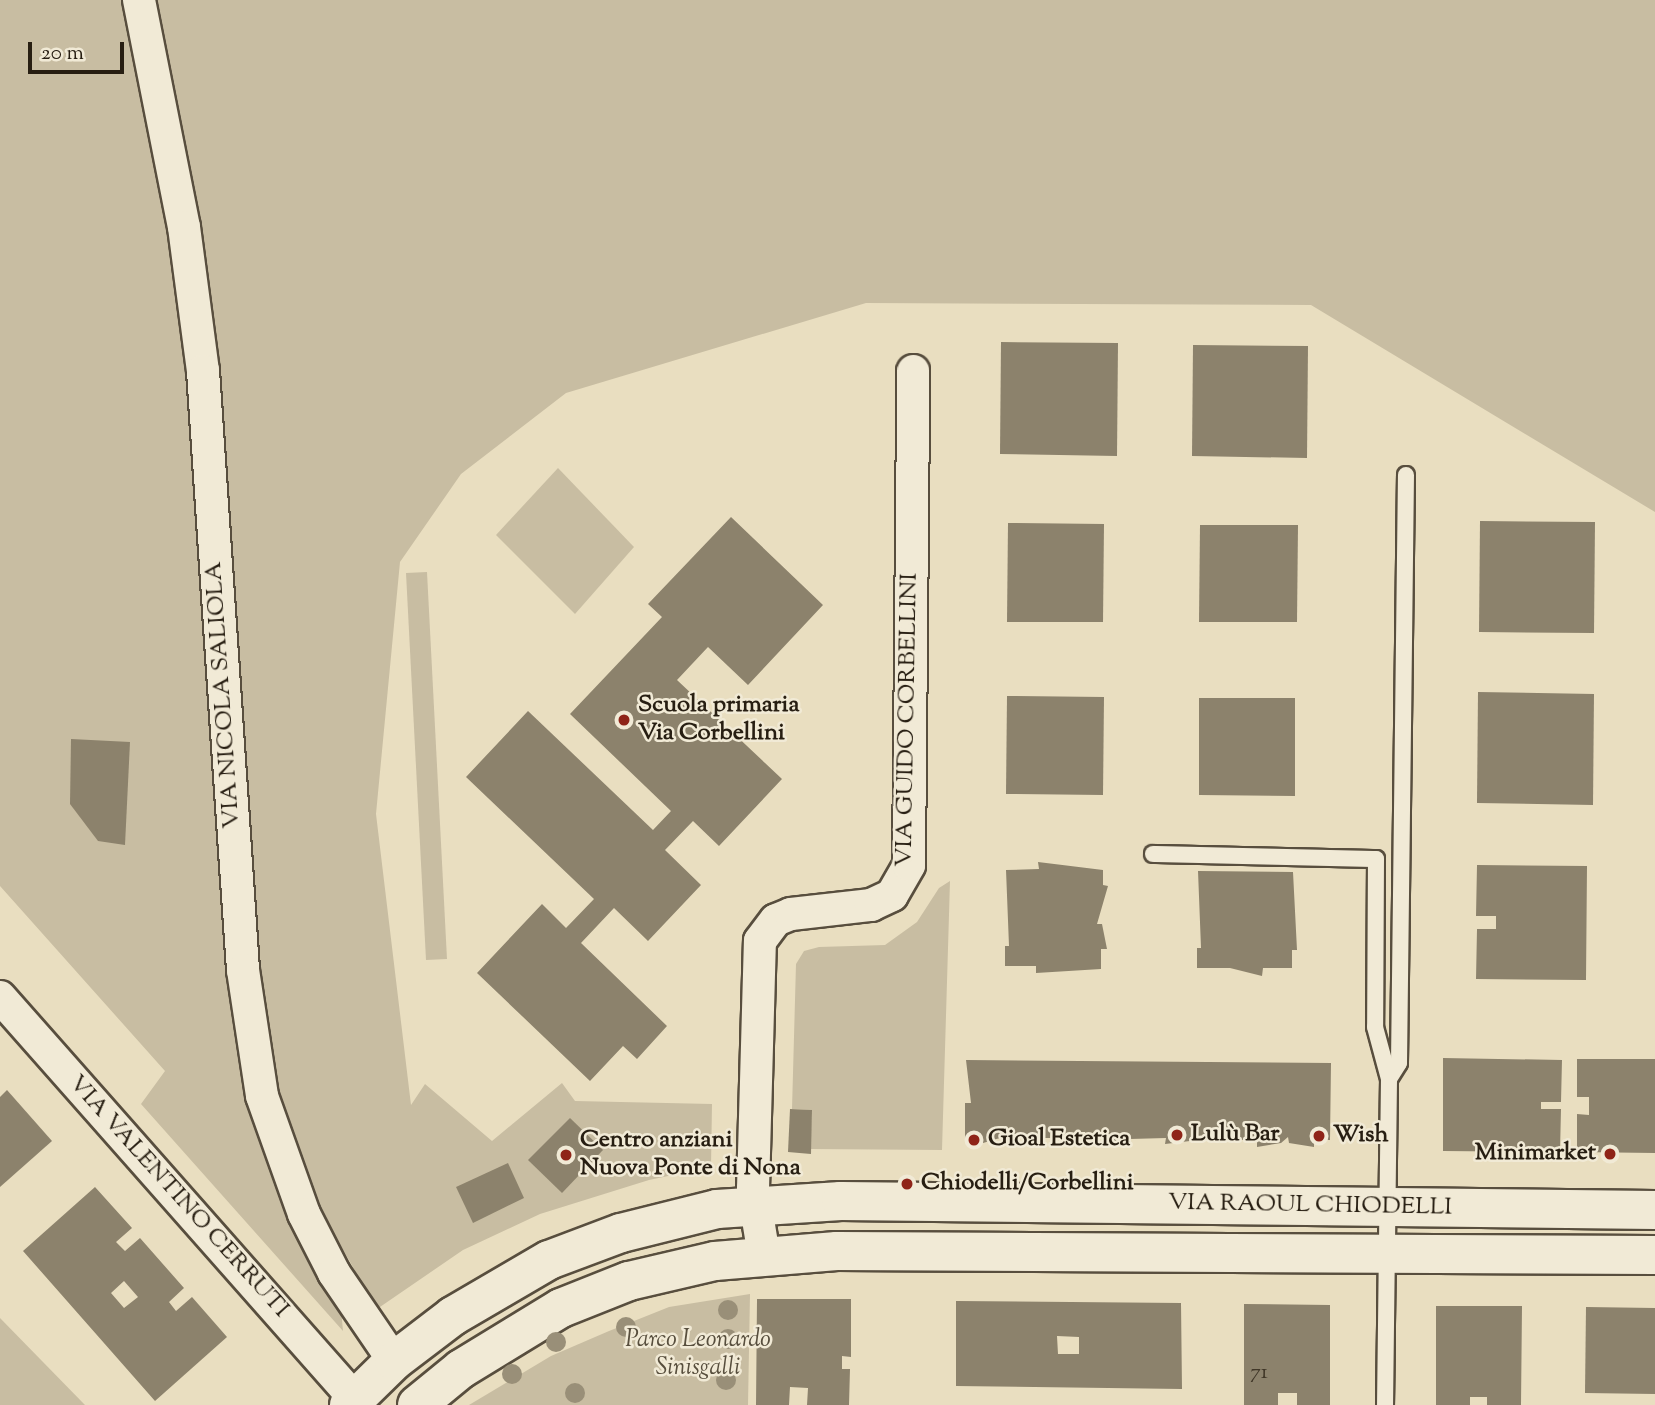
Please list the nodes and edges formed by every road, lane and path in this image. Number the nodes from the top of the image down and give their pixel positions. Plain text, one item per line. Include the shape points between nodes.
1 (139, 0) edge
2 (914, 371) dead end
3 (1406, 475) dead end
4 (1153, 854) dead end
5 (0, 998) edge
6 (1390, 1079) junction
7 (756, 1207) junction
8 (1388, 1207) junction
9 (1655, 1210) edge
10 (1387, 1255) junction
11 (1655, 1255) edge
12 (764, 1256) junction
13 (394, 1361) junction
14 (352, 1402) edge
15 (418, 1405) edge
16 (1385, 1405) edge

1 - 13 street, VIA NICOLA SALIOLA via 184,227 203,371 243,970 262,1096 304,1214 334,1273
2 - 7 street, VIA GUIDO CORBELLINI via 909,865 892,895 871,905 791,914 776,920 760,941 754,1066
3 - 6 lane via 1399,1063
4 - 6 lane via 1376,859 1375,1027
5 - 14 street, VIA VALENTINO CERRUTI
6 - 8 lane
7 - 8 main road, VIA RAOUL CHIODELLI via 841,1201
7 - 12 street, VIA GUIDO CORBELLINI
7 - 13 main road, VIA RAOUL CHIODELLI via 717,1209 621,1233 549,1260 453,1316
8 - 9 main road, VIA RAOUL CHIODELLI
8 - 10 lane
10 - 11 main road, VIA RAOUL CHIODELLI
10 - 12 main road, VIA RAOUL CHIODELLI via 837,1251
10 - 16 lane
12 - 15 main road, VIA RAOUL CHIODELLI via 715,1261 629,1281 561,1308 461,1369
13 - 14 main road, VIA RAOUL CHIODELLI

